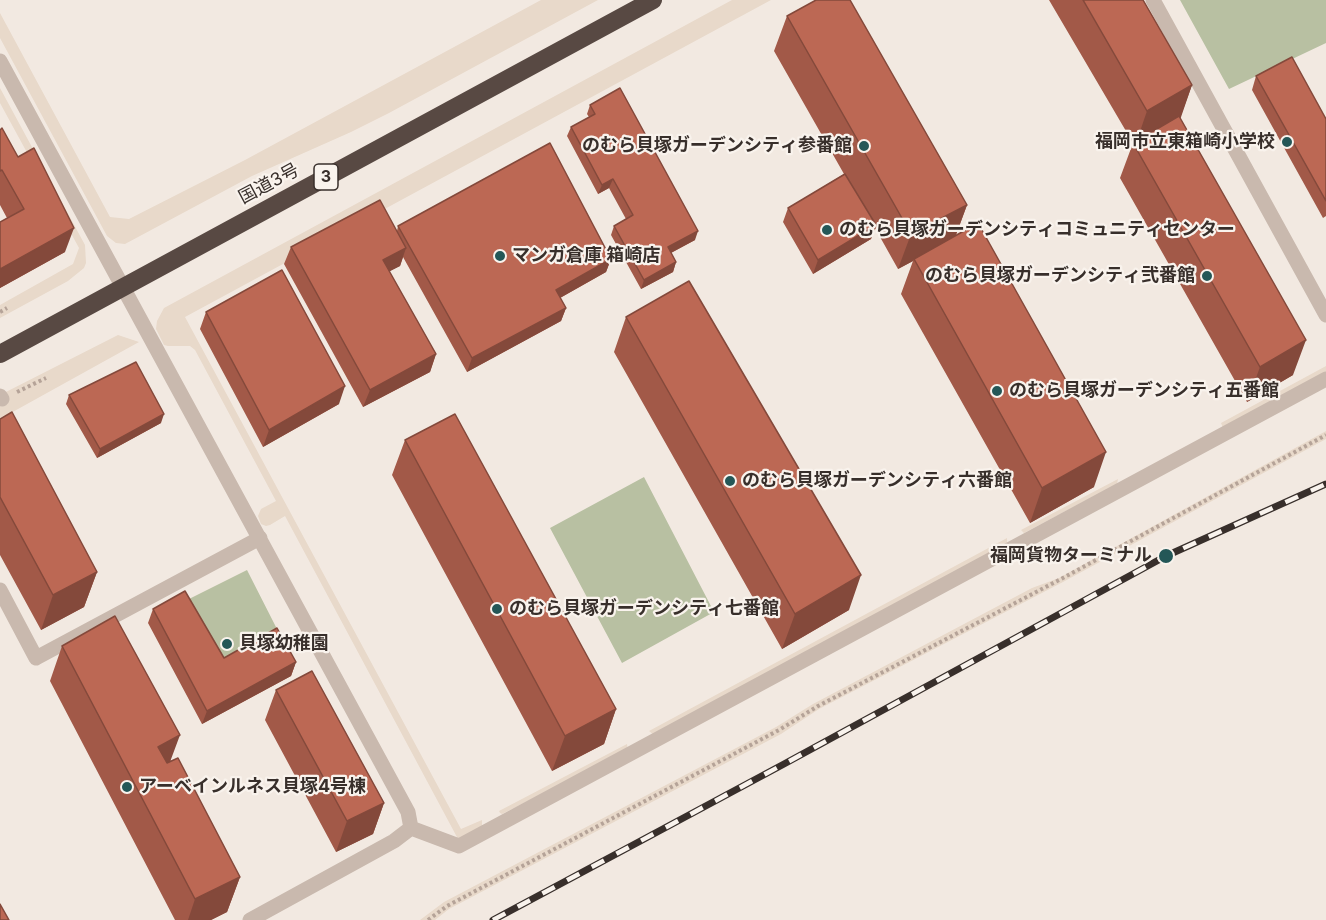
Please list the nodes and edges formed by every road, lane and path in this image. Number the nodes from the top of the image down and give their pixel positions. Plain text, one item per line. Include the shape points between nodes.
1 (653, 0) edge
2 (1153, 0) edge
3 (0, 61) edge
4 (124, 287) junction
5 (7, 308) dead end
6 (0, 312) edge
7 (1326, 315) edge
8 (0, 354) edge
9 (46, 378) dead end
10 (1326, 379) edge
11 (1, 398) edge
12 (1326, 435) edge
13 (260, 538) junction
14 (0, 590) edge
15 (411, 828) junction
16 (250, 920) edge
17 (428, 920) edge

1 - 4 highway, 国道3号 / 3
2 - 7 street
3 - 4 street
4 - 8 highway, 国道3号 / 3
4 - 13 street
5 - 6 path
9 - 11 path
10 - 15 street via 459,846
12 - 17 path via 447,906
13 - 14 street via 36,657
13 - 15 street via 408,812
15 - 16 street

